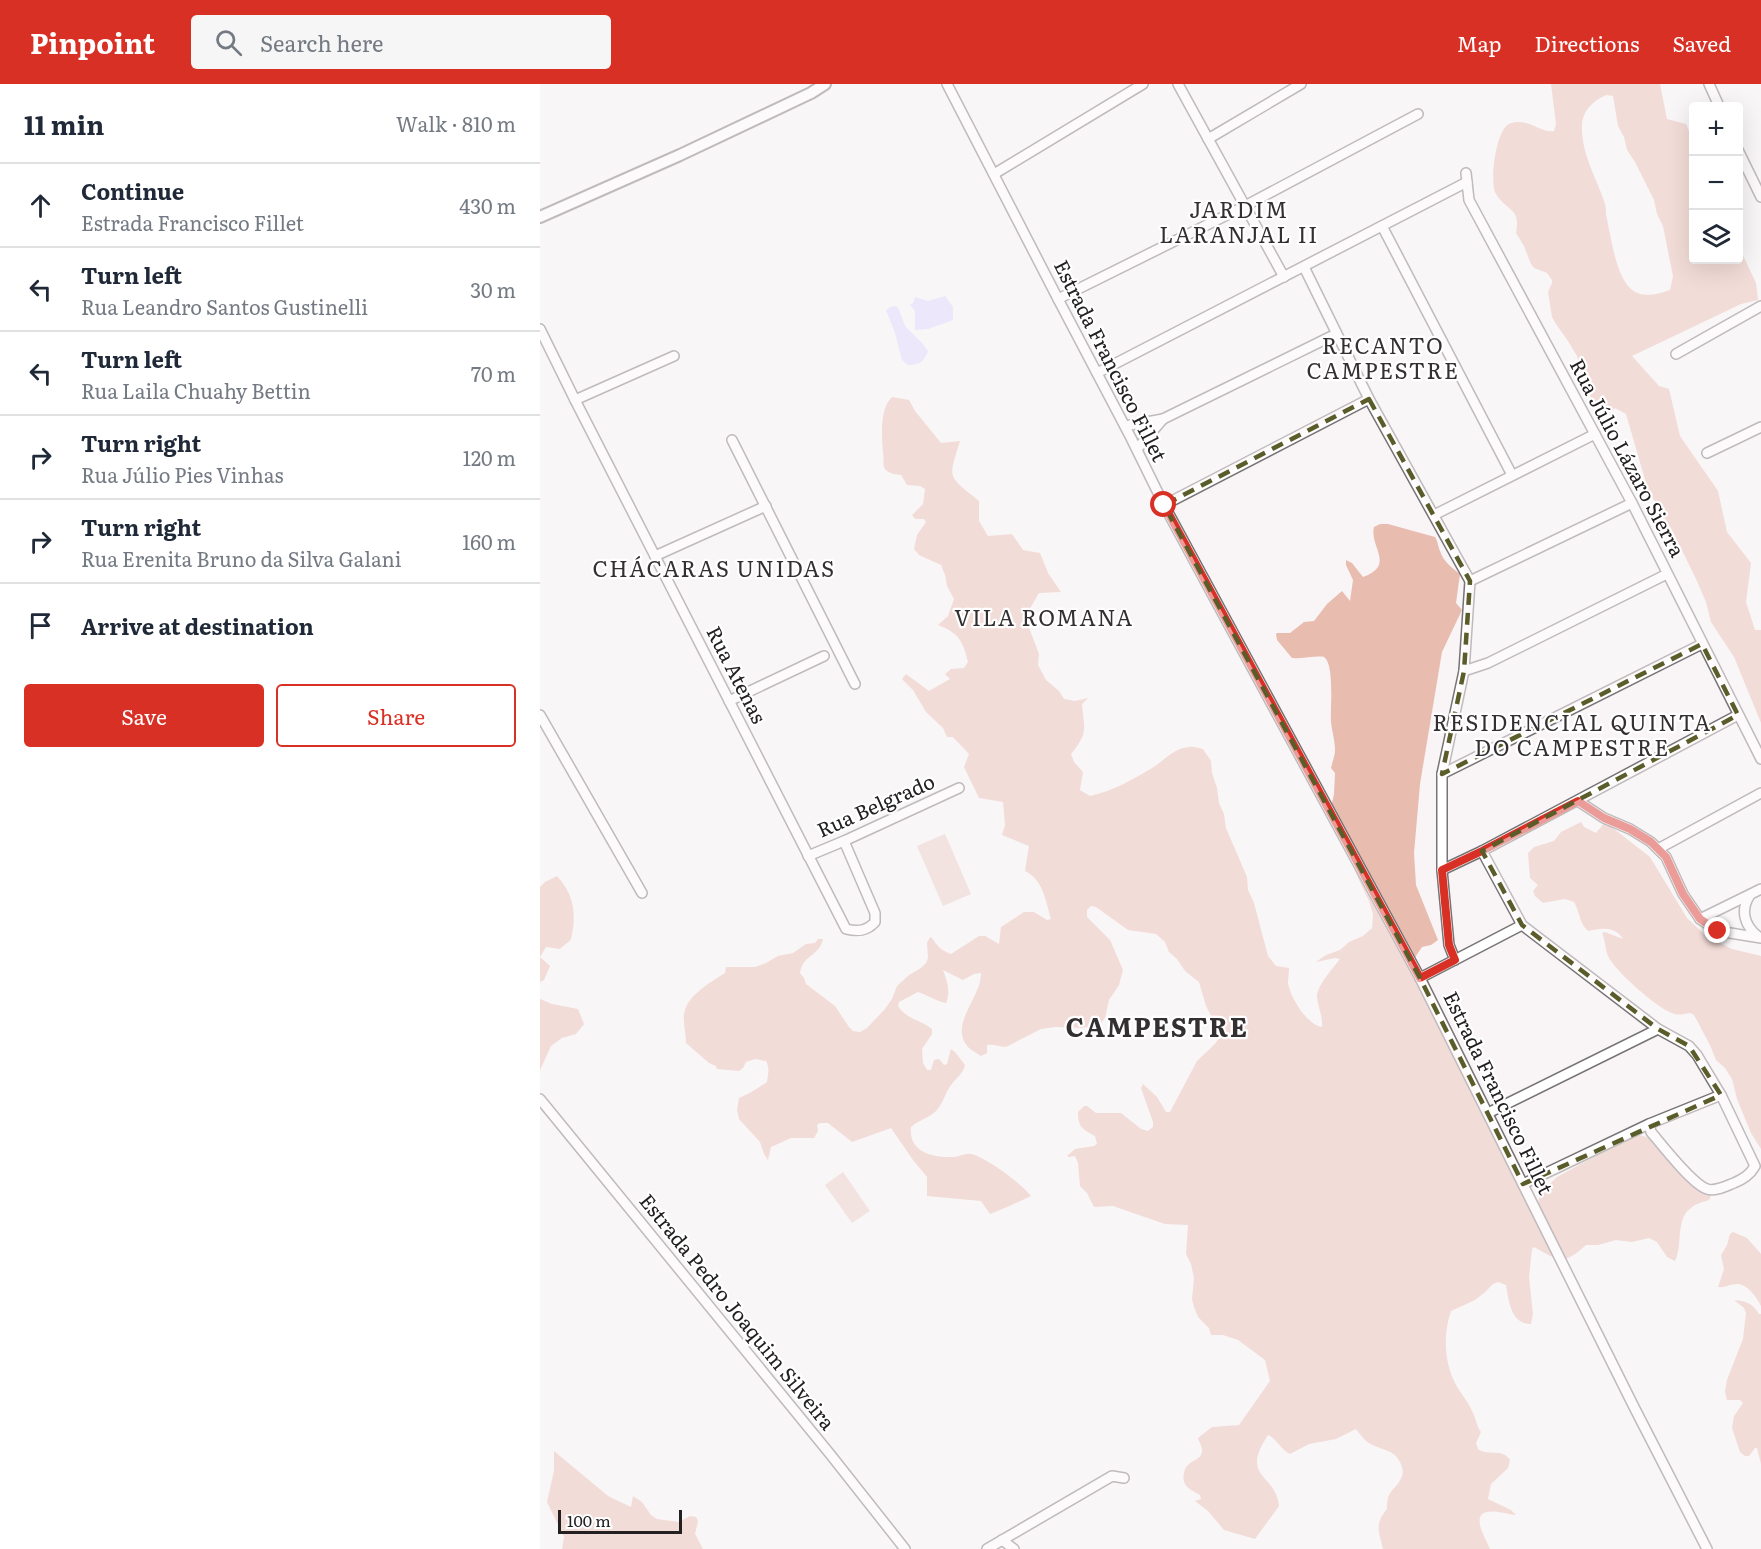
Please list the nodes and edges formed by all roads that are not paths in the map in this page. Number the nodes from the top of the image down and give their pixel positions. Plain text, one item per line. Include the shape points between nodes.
1 (825, 84) edge
2 (947, 84) edge
3 (1143, 84) edge
4 (1179, 84) edge
5 (1302, 84) edge
6 (1709, 84) edge
7 (1717, 102) edge
8 (1418, 114) dead end
9 (1208, 139) junction
10 (1741, 156) edge
11 (994, 174) junction
12 (1761, 174) edge
13 (1751, 178) junction
14 (1761, 197) edge
15 (1245, 206) junction
16 (540, 217) edge
17 (1382, 226) junction
18 (1304, 267) junction
19 (1284, 277) junction
20 (1058, 299) junction
21 (1761, 306) edge
22 (540, 329) edge
23 (1336, 334) junction
24 (1676, 354) dead end
25 (674, 356) dead end
26 (1097, 373) junction
27 (1369, 399) junction
28 (574, 400) junction
29 (1163, 419) junction
30 (1125, 426) junction
31 (1761, 427) edge
32 (1595, 434) junction
33 (732, 440) dead end
34 (1137, 449) junction
35 (1707, 453) dead end
36 (1512, 475) junction
37 (1632, 503) junction
38 (1164, 505) junction
39 (765, 506) junction
40 (1434, 515) junction
41 (655, 556) junction
42 (1667, 574) junction
43 (1470, 581) junction
44 (1702, 644) junction
45 (824, 656) dead end
46 (1464, 670) junction
47 (855, 684) dead end
48 (729, 701) junction
49 (540, 715) edge
50 (1738, 715) junction
51 (1761, 759) edge
52 (1442, 774) junction
53 (959, 788) dead end
54 (1761, 793) edge
55 (1578, 801) junction
56 (844, 841) junction
57 (1658, 849) junction
58 (1482, 851) junction
59 (808, 856) junction
60 (1442, 870) junction
61 (1761, 889) edge
62 (642, 893) dead end
63 (1750, 895) junction
64 (1700, 919) junction
65 (1522, 925) junction
66 (1761, 938) edge
67 (1455, 960) junction
68 (1420, 978) junction
69 (1658, 1029) junction
70 (1721, 1095) junction
71 (540, 1099) edge
72 (1488, 1113) junction
73 (1649, 1124) junction
74 (1523, 1184) junction
75 (1124, 1479) dead end
76 (1002, 1540) junction
77 (905, 1549) edge
78 (987, 1549) edge
79 (1014, 1549) edge
80 (1707, 1549) edge

1 - 16 street via 680,155
2 - 11 street, Estrada Francisco Fillet
3 - 11 street
4 - 9 street
5 - 9 street
6 - 7 street
8 - 15 street
9 - 15 street
10 - 13 street
11 - 20 street, Estrada Francisco Fillet
12 - 13 street
13 - 14 street
15 - 19 street
15 - 20 street
17 - 18 street
17 - 32 street, Rua Júlio Lázaro Sierra via 1466,178 1469,200
17 - 36 street
18 - 19 street
18 - 23 street
19 - 26 street
20 - 26 street, Estrada Francisco Fillet
21 - 24 street
22 - 28 street, Rua Atenas
23 - 27 street
23 - 29 street
25 - 28 street
26 - 30 street, Estrada Francisco Fillet
27 - 38 street
27 - 40 street
28 - 41 street, Rua Atenas
29 - 30 street
29 - 34 street
30 - 34 street, Estrada Francisco Fillet
31 - 35 street
32 - 36 street
32 - 37 street, Rua Júlio Lázaro Sierra
33 - 39 street
34 - 38 street, Estrada Francisco Fillet
36 - 40 street
37 - 42 street, Rua Júlio Lázaro Sierra
37 - 43 street
38 - 68 street, Estrada Francisco Fillet
39 - 41 street
39 - 47 street
40 - 43 street
41 - 48 street, Rua Atenas
42 - 44 street, Rua Júlio Lázaro Sierra
42 - 46 street via 1488,663
43 - 46 street
44 - 50 street, Rua Júlio Lázaro Sierra
44 - 52 street
45 - 48 street
46 - 52 street
48 - 59 street, Rua Atenas
49 - 62 street
50 - 51 street, Rua Júlio Lázaro Sierra
50 - 55 street
52 - 60 street
53 - 56 street, Rua Belgrado
54 - 57 street
55 - 57 street
55 - 58 street
56 - 59 street, Rua Belgrado
56 - 59 street, Rua Atenas via 875,913 875,922 870,927 857,932 846,929
57 - 64 street
58 - 60 street
58 - 65 street
60 - 67 street via 1449,945
61 - 63 street
63 - 64 street
63 - 66 street via 1744,910 1746,921
64 - 66 street via 1718,931
65 - 67 street
65 - 69 street
67 - 68 street
68 - 72 street, Estrada Francisco Fillet
69 - 70 street via 1689,1046
69 - 72 street
70 - 73 street
70 - 73 street via 1755,1166 1751,1174 1735,1183 1708,1190 1697,1183 1651,1132
71 - 77 street, Estrada Pedro Joaquim Silveira
72 - 74 street, Estrada Francisco Fillet
73 - 74 street
74 - 80 street, Estrada Francisco Fillet
75 - 76 street via 1112,1476
76 - 78 street
76 - 79 street

